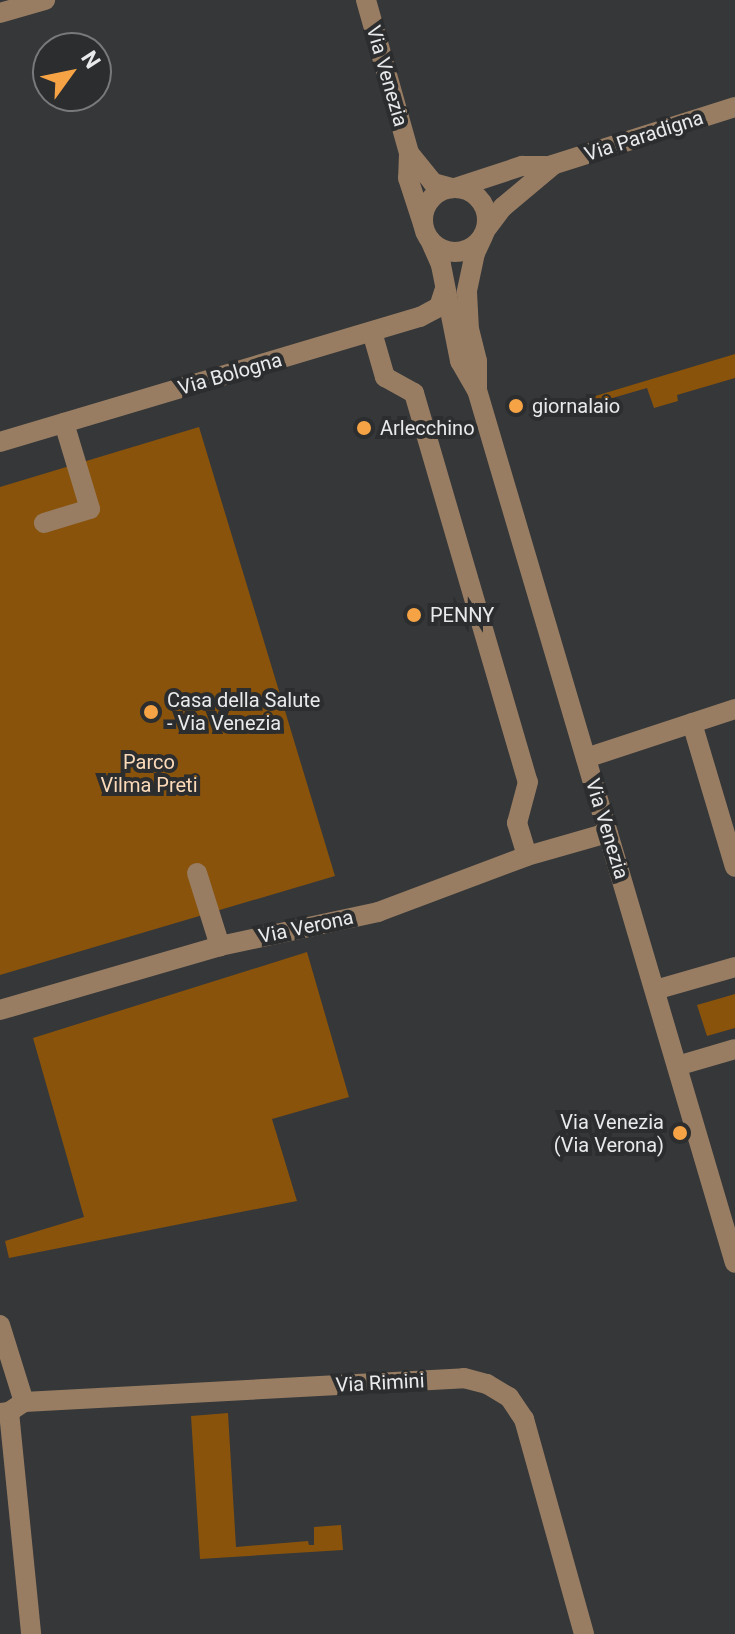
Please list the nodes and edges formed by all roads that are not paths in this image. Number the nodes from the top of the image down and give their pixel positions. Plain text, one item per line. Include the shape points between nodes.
1 (45, 0) edge
2 (366, 0) edge
3 (0, 13) edge
4 (735, 107) edge
5 (409, 153) junction
6 (553, 165) junction
7 (454, 188) junction
8 (426, 231) junction
9 (485, 232) junction
10 (445, 288) junction
11 (372, 332) junction
12 (479, 395) junction
13 (64, 423) junction
14 (0, 442) edge
15 (44, 523) dead end
16 (735, 709) edge
17 (692, 723) junction
18 (586, 758) junction
19 (608, 833) junction
20 (527, 856) junction
21 (735, 867) edge
22 (197, 873) dead end
23 (220, 946) junction
24 (735, 967) edge
25 (655, 990) junction
26 (0, 1010) edge
27 (735, 1049) edge
28 (677, 1066) junction
29 (735, 1263) edge
30 (0, 1325) edge
31 (11, 1409) edge
32 (31, 1634) edge
33 (584, 1634) edge

1 - 3 street
2 - 5 street, Via Venezia
4 - 6 street, Via Paradigna
5 - 7 street, Via Venezia via 433,183
5 - 8 street, Via Venezia via 408,178
6 - 7 street, Via Paradigna via 522,166
6 - 9 street, Via Paradigna via 503,207
7 - 8 street via 430,199 424,211
7 - 9 street via 480,199 487,213
8 - 9 street via 443,250 458,252 473,247
8 - 10 street, Via Venezia
9 - 12 street, Via Venezia via 470,272 467,304
10 - 11 street, Via Bologna via 434,311
10 - 12 street, Via Venezia via 460,361
11 - 13 street, Via Bologna
11 - 20 street via 385,377 414,393 423,423 528,782 517,823
12 - 18 street, Via Venezia
13 - 14 street, Via Bologna
13 - 15 street via 90,509
16 - 17 street
17 - 18 street
17 - 21 street
18 - 19 street, Via Venezia
19 - 20 street, Via Verona
19 - 25 street, Via Venezia
20 - 23 street, Via Verona via 378,912
22 - 23 street
23 - 26 street, Via Verona
24 - 25 street
25 - 28 street, Via Venezia
27 - 28 street
28 - 29 street, Via Venezia
30 - 31 street
31 - 32 street
31 - 33 street, Via Rimini via 464,1378 487,1384 509,1397 524,1419

